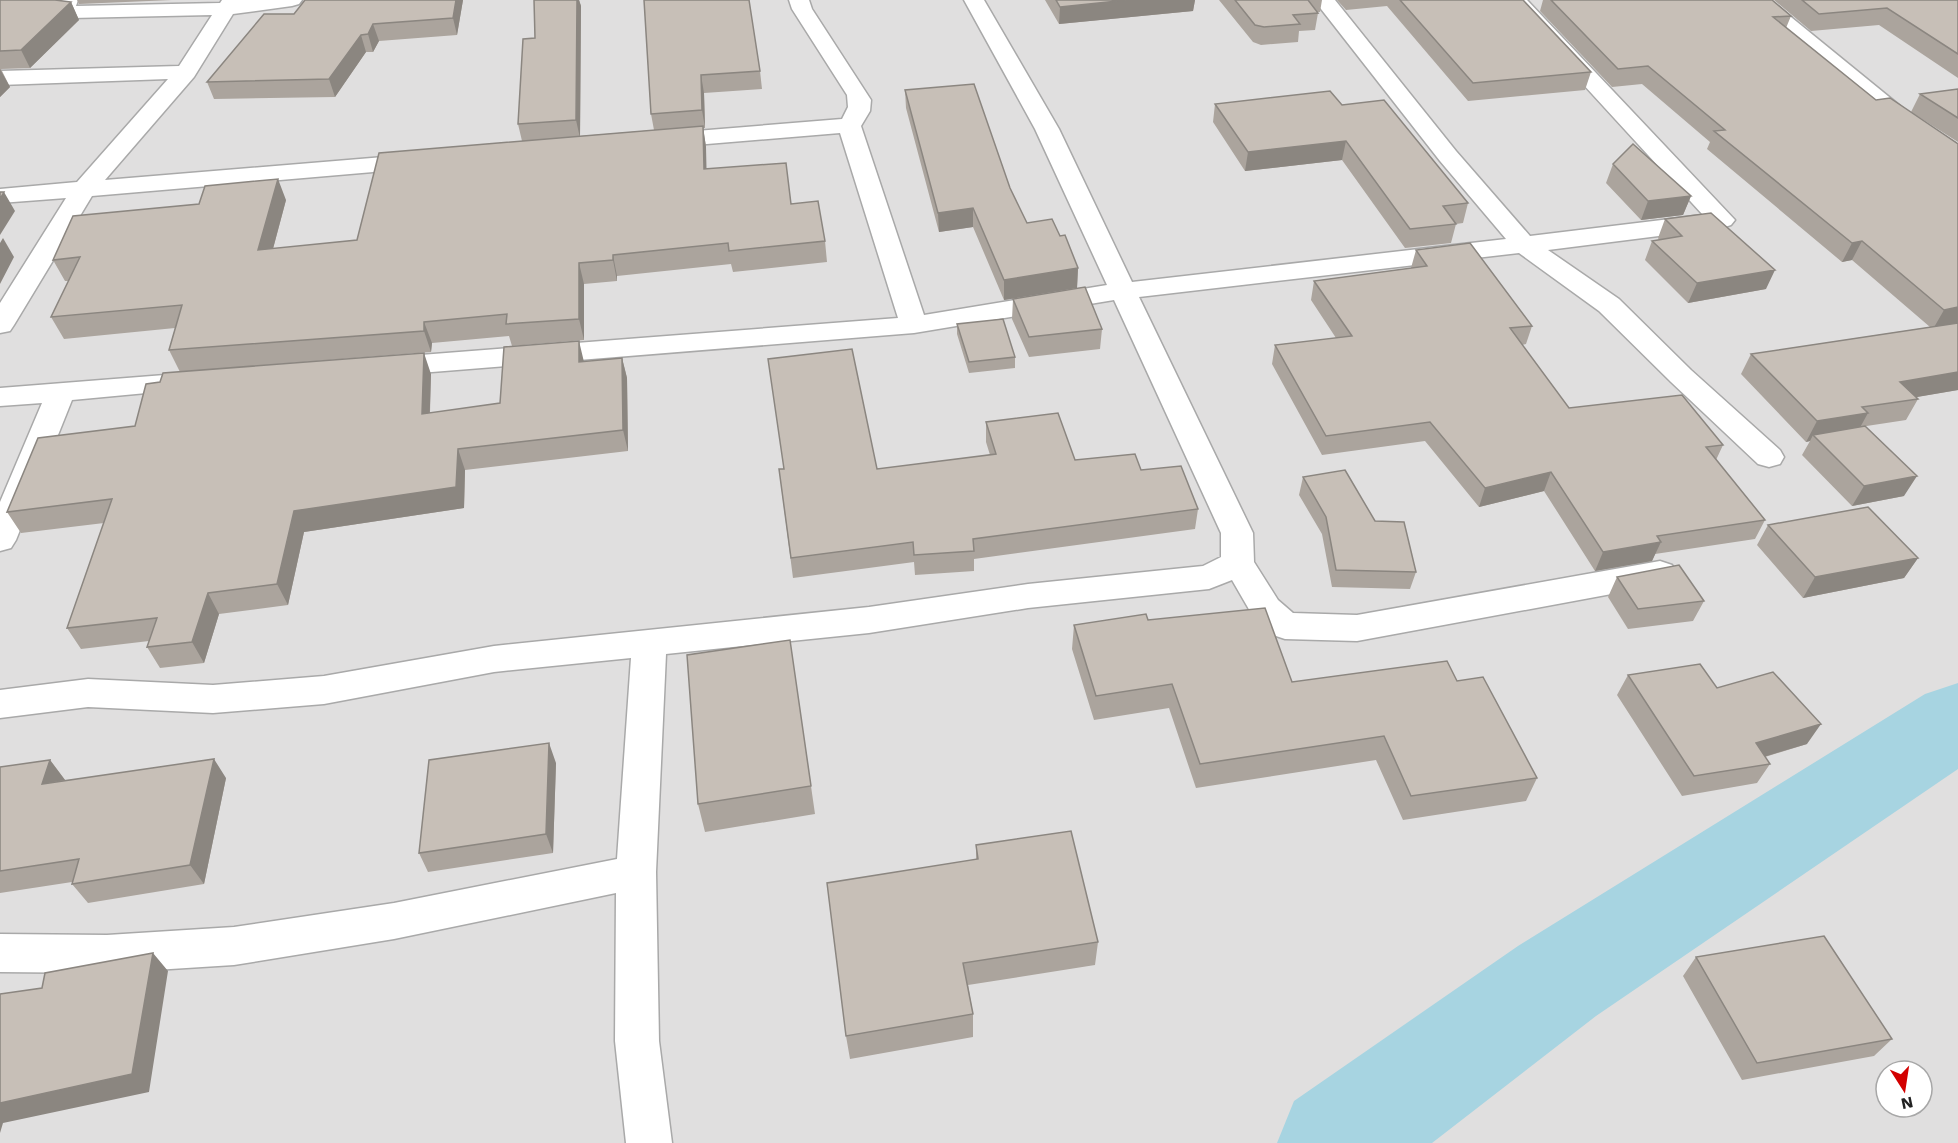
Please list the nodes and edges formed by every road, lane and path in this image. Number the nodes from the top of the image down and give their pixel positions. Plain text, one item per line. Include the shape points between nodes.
1 (68, 0) edge
2 (292, 0) edge
3 (799, 0) edge
4 (974, 0) edge
5 (1324, 0) edge
6 (1758, 0) edge
7 (1525, 2) edge
8 (228, 4) edge
9 (186, 72) junction
10 (0, 78) edge
11 (849, 125) junction
12 (637, 143) edge
13 (1958, 156) edge
14 (443, 159) edge
15 (84, 189) junction
16 (0, 196) edge
17 (1524, 245) junction
18 (1122, 291) junction
19 (914, 325) junction
20 (0, 326) edge
21 (357, 369) edge
22 (215, 380) edge
23 (61, 392) junction
24 (0, 397) edge
25 (1769, 457) dead end
26 (0, 540) edge
27 (1238, 563) junction
28 (1663, 573) edge
29 (648, 645) junction
30 (0, 704) edge
31 (636, 872) junction
32 (0, 953) edge
33 (649, 1143) edge

1 - 8 street via 64,7 71,12
2 - 8 street
3 - 11 street via 860,98 859,112
4 - 18 street via 1047,129
5 - 17 street
6 - 13 street via 1902,119
7 - 17 street via 1722,220
8 - 9 street
9 - 10 street
9 - 15 street
11 - 12 street
11 - 19 street
14 - 15 street
15 - 16 street
15 - 20 street
17 - 18 street
17 - 25 street via 1609,305
18 - 19 street
18 - 27 street via 1237,533
19 - 21 street
22 - 23 street
23 - 24 street
23 - 26 street
27 - 28 street via 1266,609 1284,626 1357,628
27 - 29 street via 1209,577
29 - 30 street via 494,659 324,690 213,699 88,693
29 - 31 street
31 - 32 street via 394,921 234,946 107,954
31 - 33 street via 637,1041

